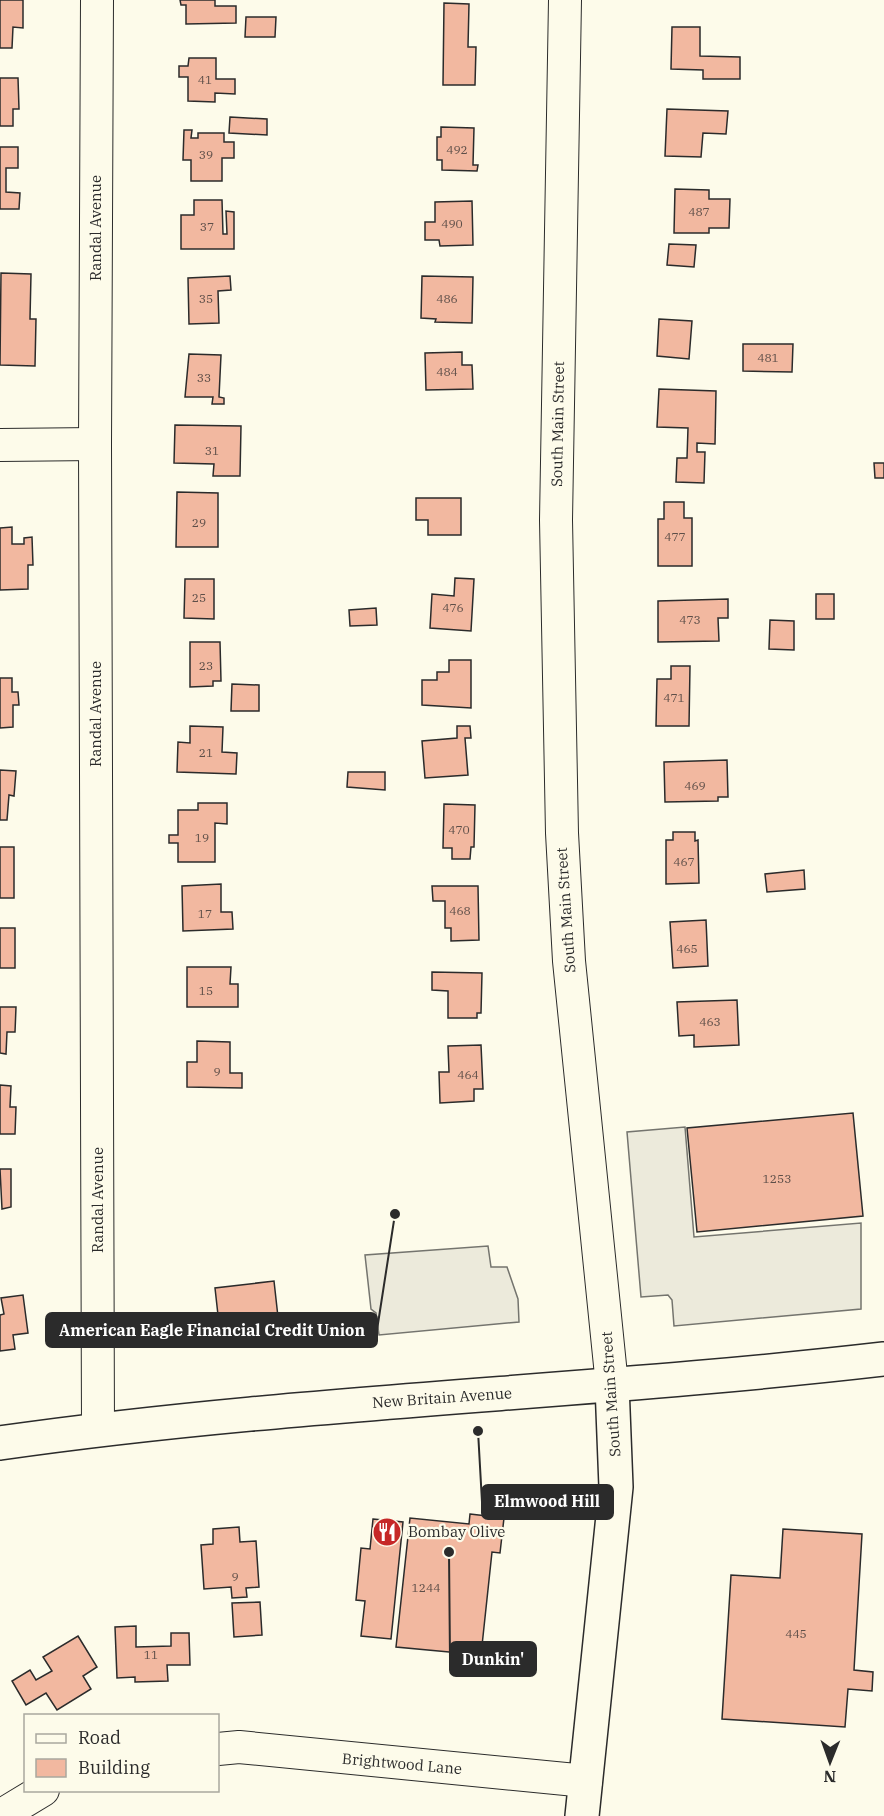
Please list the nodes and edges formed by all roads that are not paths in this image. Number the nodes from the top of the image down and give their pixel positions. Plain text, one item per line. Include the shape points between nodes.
1 (97, 0) edge
2 (565, 0) edge
3 (95, 444) junction
4 (0, 445) edge
5 (884, 1359) edge
6 (612, 1385) junction
7 (98, 1429) junction
8 (0, 1443) edge
9 (219, 1749) edge
10 (586, 1781) junction
11 (41, 1792) edge
12 (0, 1816) edge
13 (582, 1816) edge

1 - 3 street, Randal Avenue
2 - 6 street, South Main Street via 556,520 562,833 569,961
3 - 4 street
3 - 7 street, Randal Avenue
5 - 6 main road, New Britain Avenue
6 - 7 main road, New Britain Avenue via 260,1412
6 - 10 main road, South Main Street via 616,1487
7 - 8 main road, New Britain Avenue
9 - 10 street, Brightwood Lane via 239,1747
10 - 13 main road, South Main Street
11 - 12 street

